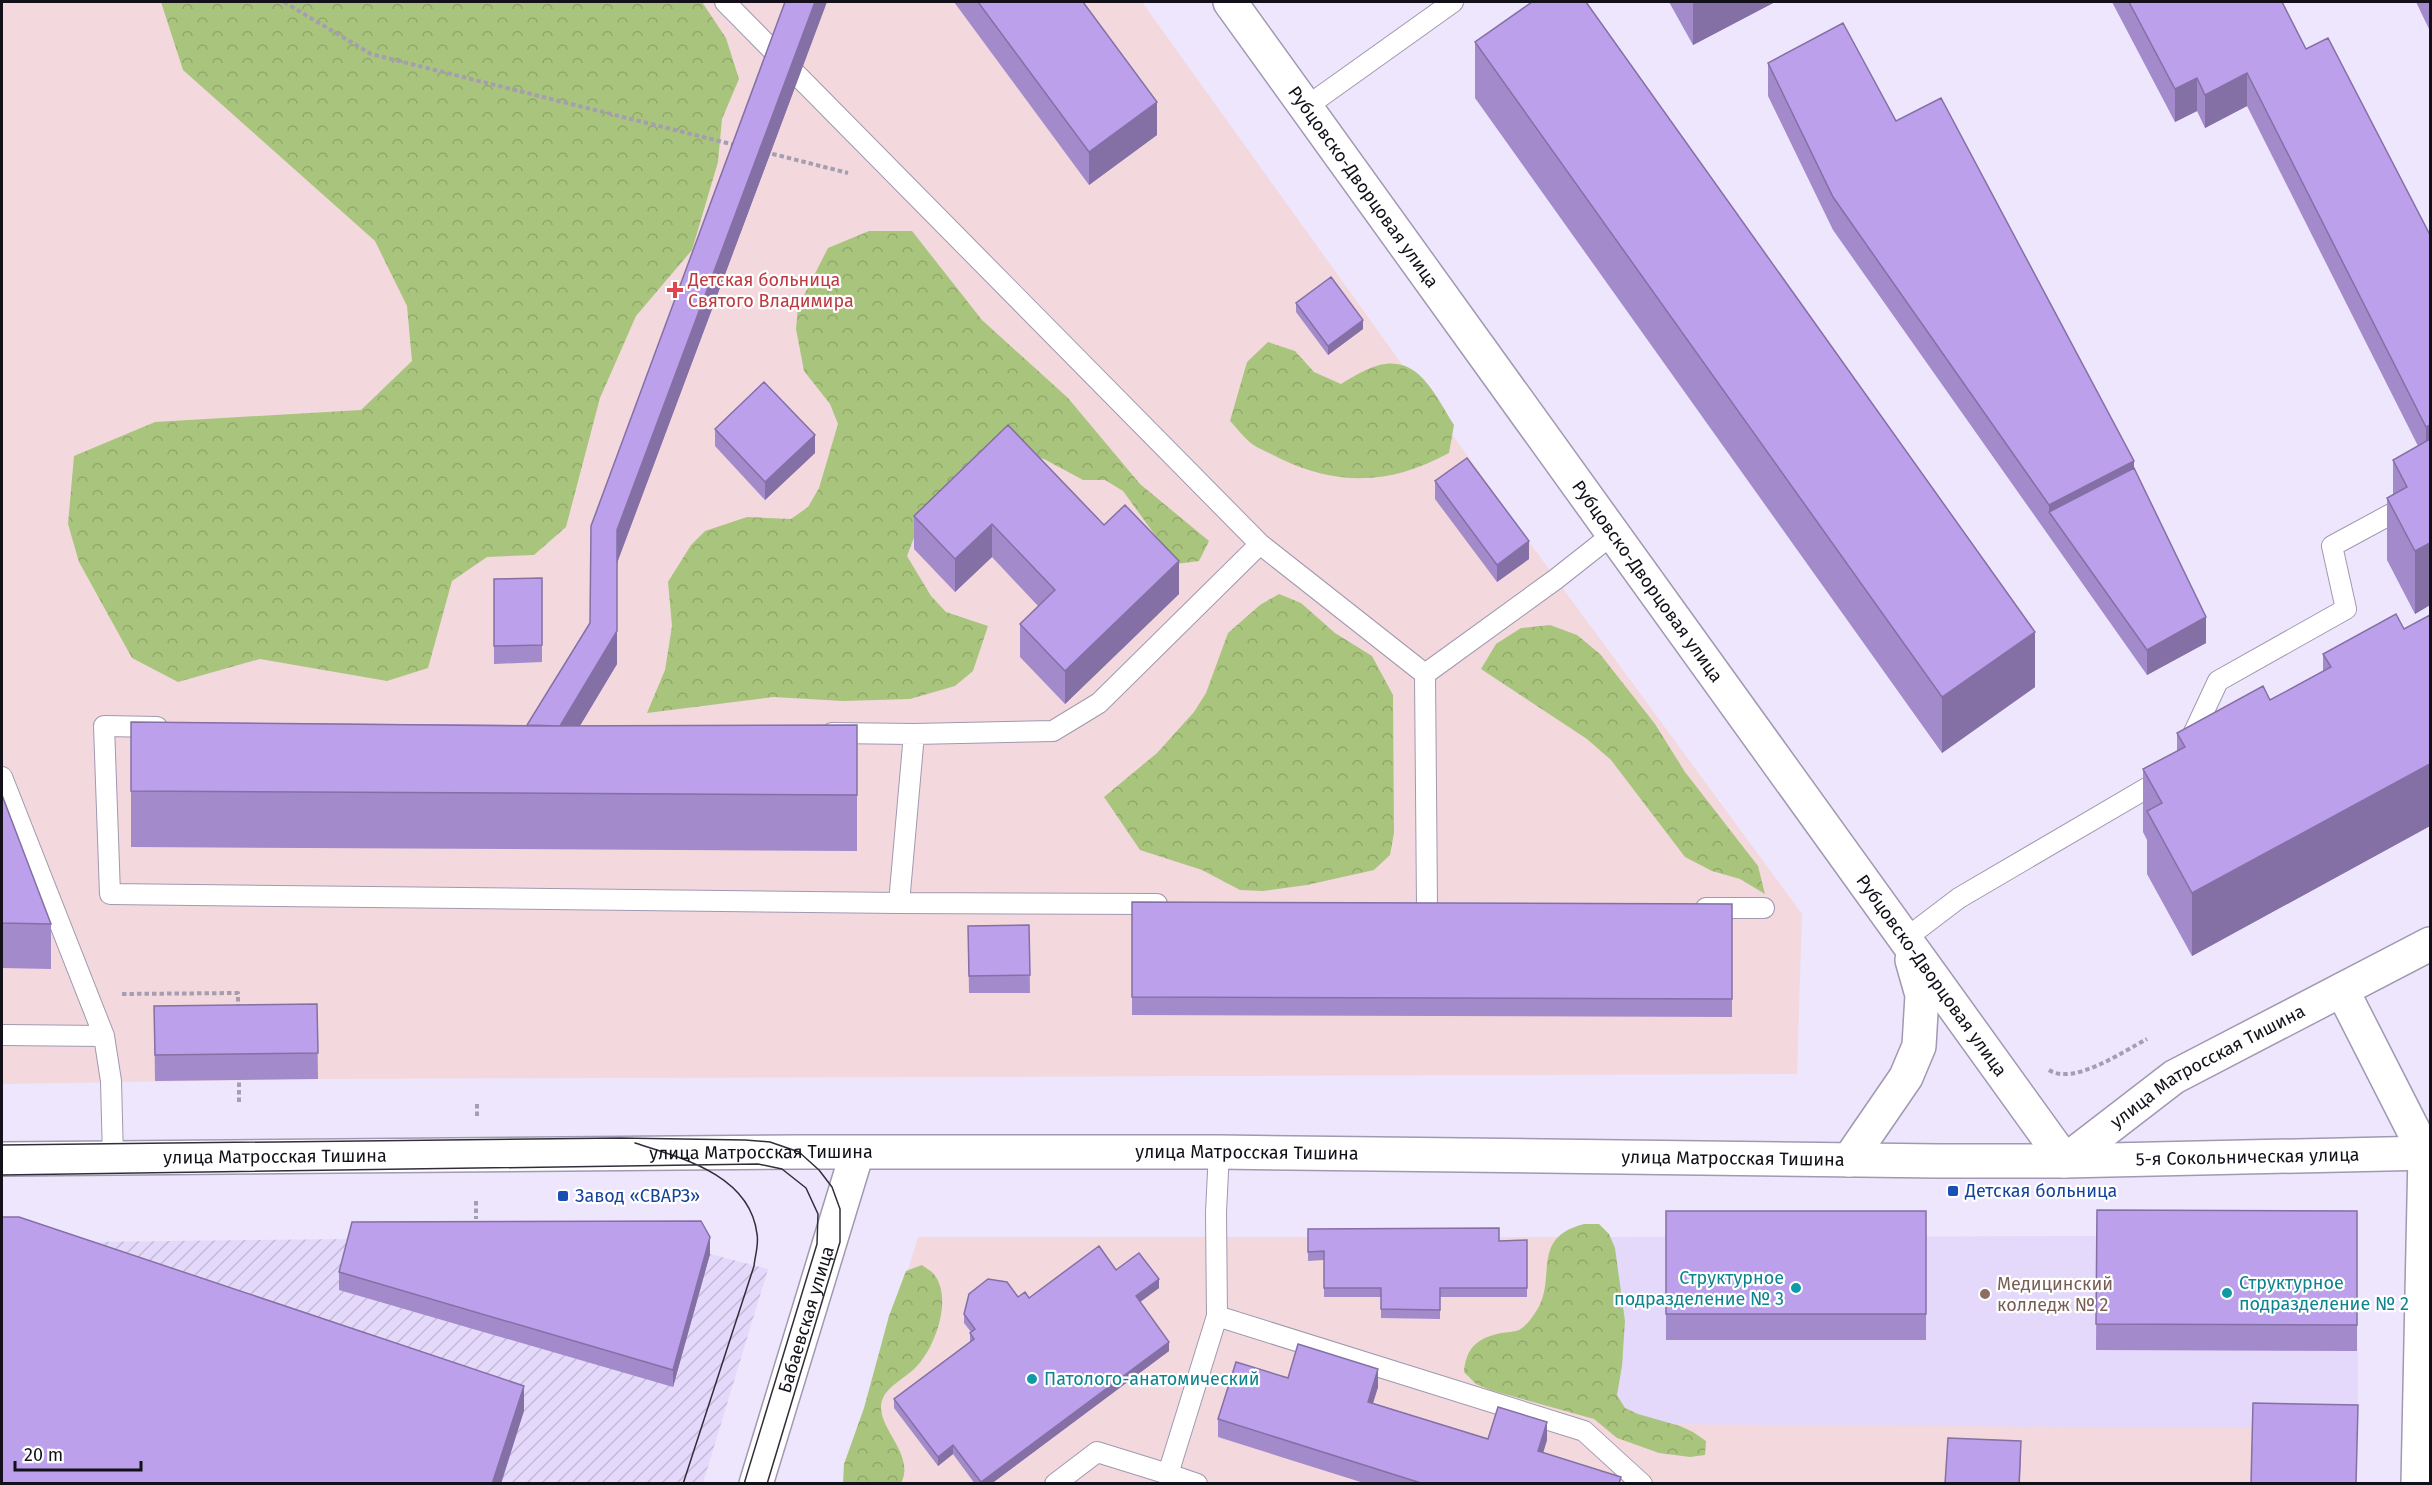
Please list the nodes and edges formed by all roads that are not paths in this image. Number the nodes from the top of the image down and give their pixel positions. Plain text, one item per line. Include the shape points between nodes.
1 (725, 2) edge
2 (1230, 2) edge
3 (1453, 2) edge
4 (1306, 107) junction
5 (2430, 493) edge
6 (1614, 534) junction
7 (1260, 544) junction
8 (1425, 674) junction
9 (176, 727) edge
10 (819, 733) edge
11 (914, 734) junction
12 (2, 777) edge
13 (899, 903) junction
14 (1181, 904) edge
15 (1404, 906) edge
16 (1427, 906) junction
17 (1450, 906) edge
18 (1682, 907) edge
19 (1764, 908) dead end
20 (1905, 939) junction
21 (2430, 944) edge
22 (2342, 990) junction
23 (2, 1035) edge
24 (104, 1036) junction
25 (1219, 1152) junction
26 (857, 1153) junction
27 (2428, 1153) edge
28 (113, 1157) junction
29 (2, 1159) edge
30 (1849, 1160) junction
31 (2065, 1161) junction
32 (1217, 1316) junction
33 (1168, 1474) junction
34 (756, 1484) edge
35 (1055, 1484) edge
36 (1197, 1484) edge
37 (1642, 1484) edge
38 (2418, 1484) edge

1 - 7 lane
2 - 4 street, Рубцовско-Дворцовая улица
3 - 4 lane
4 - 6 street, Рубцовско-Дворцовая улица
5 - 20 lane via 2332,546 2346,609 2218,681 2176,771 1959,898
6 - 8 lane
6 - 20 street, Рубцовско-Дворцовая улица
7 - 8 lane
7 - 11 lane via 1099,703 1053,731
8 - 16 lane
9 - 13 lane via 104,726 110,894
10 - 11 lane
11 - 13 lane
12 - 24 lane
13 - 14 lane
15 - 16 lane
16 - 17 lane
18 - 19 lane
20 - 30 street via 1922,995 1919,1046 1906,1077
20 - 31 street, Рубцовско-Дворцовая улица
21 - 22 street, улица Матросская Тишина
22 - 27 street
22 - 31 street, улица Матросская Тишина via 2174,1077
23 - 24 lane
24 - 28 lane via 111,1081
25 - 26 street, улица Матросская Тишина
25 - 30 street, улица Матросская Тишина
25 - 32 lane
26 - 28 street, улица Матросская Тишина
26 - 34 street, Бабаевская улица
27 - 31 street, 5-я Сокольническая улица
27 - 38 street
28 - 29 street, улица Матросская Тишина
30 - 31 street, улица Матросская Тишина
32 - 33 lane
32 - 37 lane via 1584,1431
33 - 35 lane via 1097,1452
33 - 36 lane

